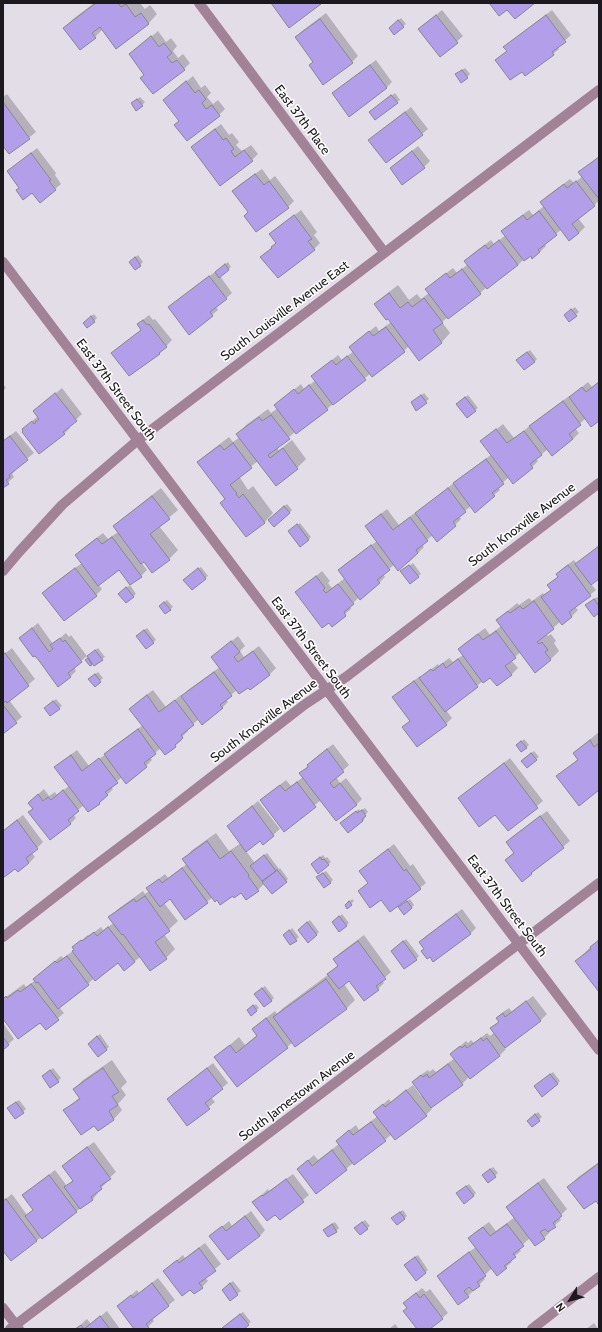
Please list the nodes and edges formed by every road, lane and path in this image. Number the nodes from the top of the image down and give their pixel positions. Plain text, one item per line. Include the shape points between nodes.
1 (199, 3) edge
2 (599, 90) edge
3 (384, 252) junction
4 (3, 262) edge
5 (138, 440) junction
6 (599, 483) edge
7 (3, 571) edge
8 (326, 690) junction
9 (599, 883) edge
10 (3, 937) edge
11 (519, 944) junction
12 (599, 1050) edge
13 (599, 1277) edge
14 (3, 1308) edge
15 (15, 1328) edge
16 (532, 1329) edge

1 - 3 street, East 37th Place
2 - 3 street, South Louisville Avenue East
3 - 5 street, South Louisville Avenue East
4 - 5 street, East 37th Street South
5 - 7 street, South Louisville Avenue East via 62,505
5 - 8 street, East 37th Street South
6 - 8 street, South Knoxville Avenue
8 - 10 street, South Knoxville Avenue
8 - 11 street, East 37th Street South
9 - 11 street, South Jamestown Avenue
11 - 12 street, East 37th Street South
11 - 15 street, South Jamestown Avenue
13 - 16 street
14 - 15 street

